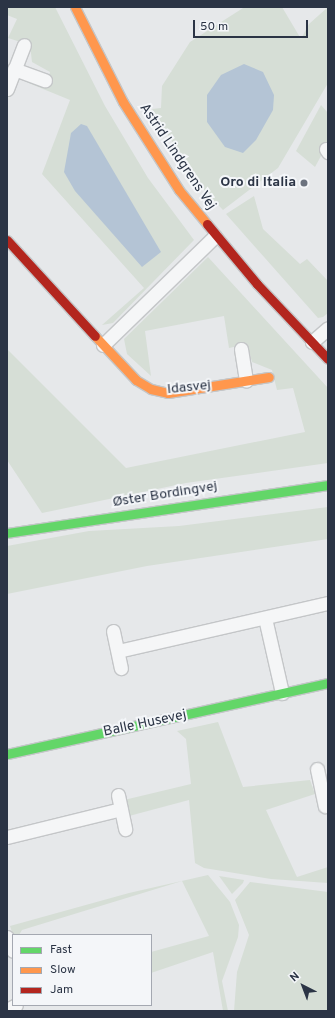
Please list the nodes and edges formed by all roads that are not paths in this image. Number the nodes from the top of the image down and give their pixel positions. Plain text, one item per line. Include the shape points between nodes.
1 (75, 7) edge
2 (24, 45) dead end
3 (14, 69) junction
4 (45, 80) dead end
5 (7, 89) edge
6 (214, 236) junction
7 (7, 240) edge
8 (328, 328) edge
9 (312, 342) junction
10 (103, 345) junction
11 (241, 349) dead end
12 (328, 359) edge
13 (269, 377) dead end
14 (246, 381) junction
15 (328, 485) edge
16 (7, 533) edge
17 (328, 603) edge
18 (265, 618) junction
19 (113, 631) dead end
20 (118, 652) junction
21 (121, 668) dead end
22 (328, 683) edge
23 (282, 693) junction
24 (7, 754) edge
25 (317, 769) dead end
26 (325, 786) edge
27 (118, 795) dead end
28 (325, 806) dead end
29 (121, 809) junction
30 (125, 829) dead end
31 (7, 837) edge
32 (7, 937) edge
33 (12, 949) edge

1 - 6 street, Astrid Lindgrens Vej via 123,102 179,190
2 - 3 street
3 - 4 street
3 - 5 street
6 - 9 street, Astrid Lindgrens Vej
6 - 10 street
7 - 10 street, Idasvej
8 - 9 street
9 - 12 street, Astrid Lindgrens Vej
10 - 14 street, Idasvej via 136,380 151,389 168,393
11 - 14 street
13 - 14 street, Idasvej
15 - 16 street, Øster Bordingvej
17 - 18 street
18 - 20 street
18 - 23 street
19 - 20 street
20 - 21 street
22 - 23 street, Balle Husevej
23 - 24 street, Balle Husevej
25 - 26 street
26 - 28 street
27 - 29 street
29 - 30 street
29 - 31 street
32 - 33 street

